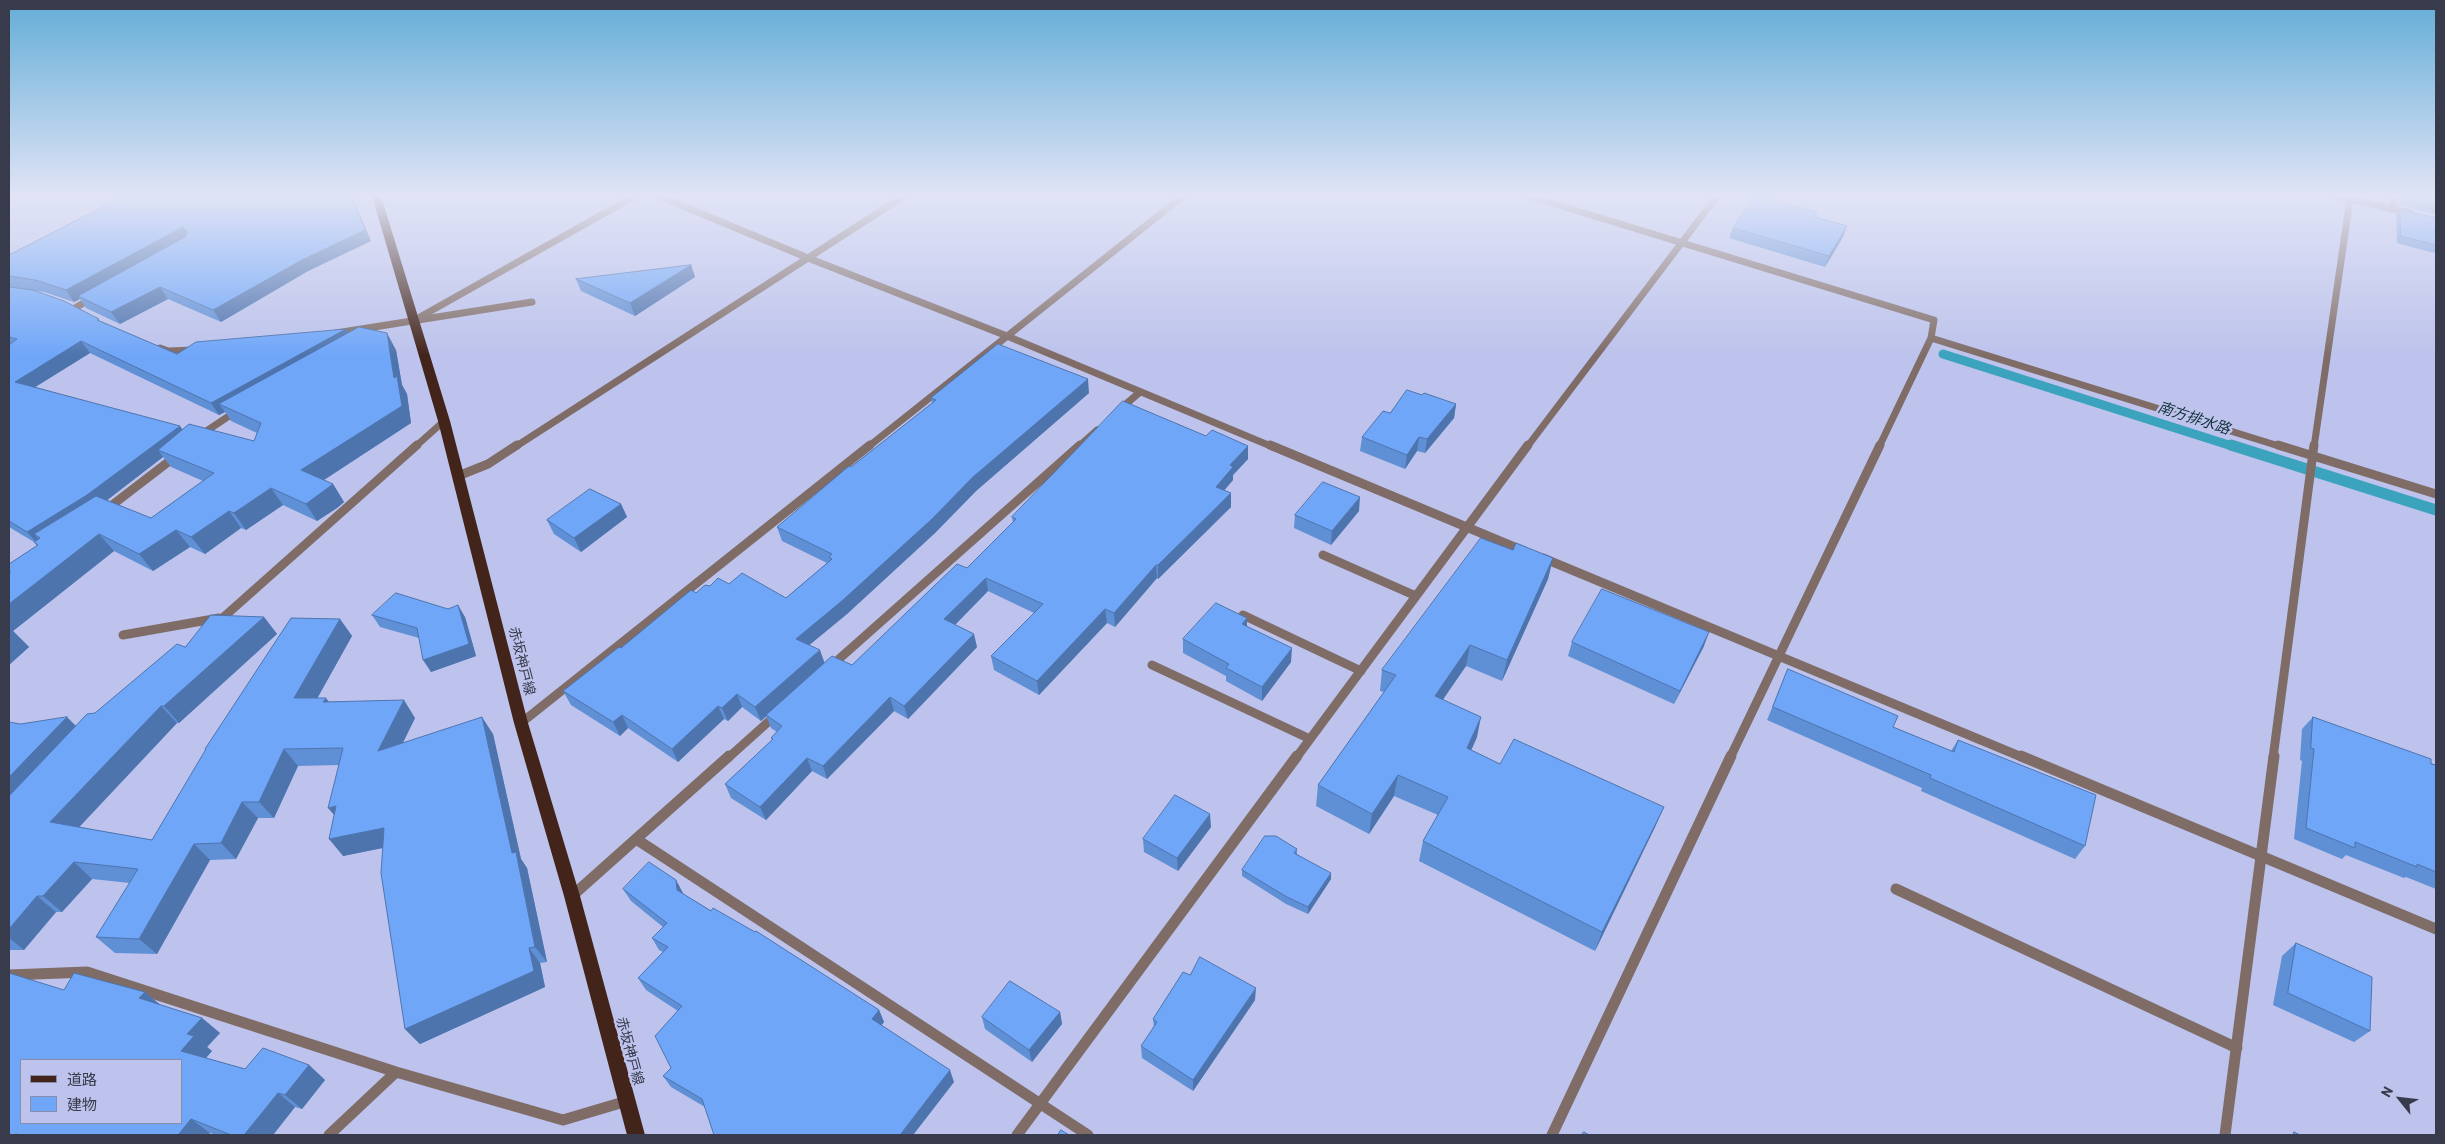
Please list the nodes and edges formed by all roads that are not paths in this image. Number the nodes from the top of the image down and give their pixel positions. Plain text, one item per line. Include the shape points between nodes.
1 (392, 249) edge
2 (539, 249) edge
3 (787, 249) edge
4 (821, 249) edge
5 (1116, 249) edge
6 (1677, 249) edge
7 (1703, 249) edge
8 (2343, 249) edge
9 (808, 258) junction
10 (100, 294) edge
11 (532, 302) dead end
12 (83, 312) edge
13 (413, 320) junction
14 (374, 328) junction
15 (325, 334) edge
16 (1007, 336) junction
17 (1931, 338) junction
18 (365, 340) edge
19 (150, 344) edge
20 (206, 349) edge
21 (1140, 392) junction
22 (242, 407) edge
23 (444, 422) junction
24 (195, 440) edge
25 (180, 453) edge
26 (2313, 457) junction
27 (458, 476) junction
28 (2436, 494) edge
29 (98, 515) edge
30 (1466, 527) junction
31 (1323, 555) dead end
32 (1416, 596) junction
33 (1243, 615) edge
34 (223, 617) junction
35 (208, 630) edge
36 (123, 635) dead end
37 (1779, 655) junction
38 (1152, 665) dead end
39 (1360, 671) junction
40 (821, 674) edge
41 (784, 707) edge
42 (521, 723) junction
43 (1310, 739) junction
44 (636, 839) junction
45 (2263, 857) junction
46 (1896, 889) dead end
47 (572, 896) junction
48 (2436, 929) edge
49 (9, 975) edge
50 (2237, 1048) junction
51 (396, 1072) junction
52 (627, 1101) junction
53 (1041, 1103) junction
54 (329, 1135) edge
55 (636, 1135) edge
56 (1017, 1135) edge
57 (1088, 1135) edge
58 (1552, 1135) edge
59 (2225, 1135) edge

1 - 13 main road, 赤坂神戸線
2 - 13 street
3 - 9 street
4 - 9 street
5 - 16 street
6 - 30 street
7 - 17 street via 1934,320
8 - 26 street
9 - 16 street
9 - 27 street via 488,464
10 - 12 street via 71,307
11 - 13 street
13 - 14 street
13 - 23 main road, 赤坂神戸線
14 - 15 street
14 - 18 street
16 - 21 street
16 - 42 street
17 - 26 street
17 - 37 street
19 - 20 street via 168,351
21 - 30 street
21 - 40 street
22 - 24 street
23 - 27 main road, 赤坂神戸線
23 - 34 street
25 - 29 street
26 - 28 street
26 - 45 street
27 - 42 main road, 赤坂神戸線
30 - 32 street
30 - 37 street
31 - 32 street
32 - 39 street
33 - 39 street
34 - 35 street
34 - 36 street
37 - 45 street
37 - 58 street
38 - 43 street
39 - 43 street
41 - 44 street
42 - 47 main road, 赤坂神戸線
43 - 53 street
44 - 47 street
44 - 53 street
45 - 48 street
45 - 50 street
46 - 50 street
47 - 52 main road, 赤坂神戸線
49 - 51 street via 87,972
50 - 59 street
51 - 52 street via 563,1120
51 - 54 street
52 - 55 main road, 赤坂神戸線
53 - 56 street
53 - 57 street

